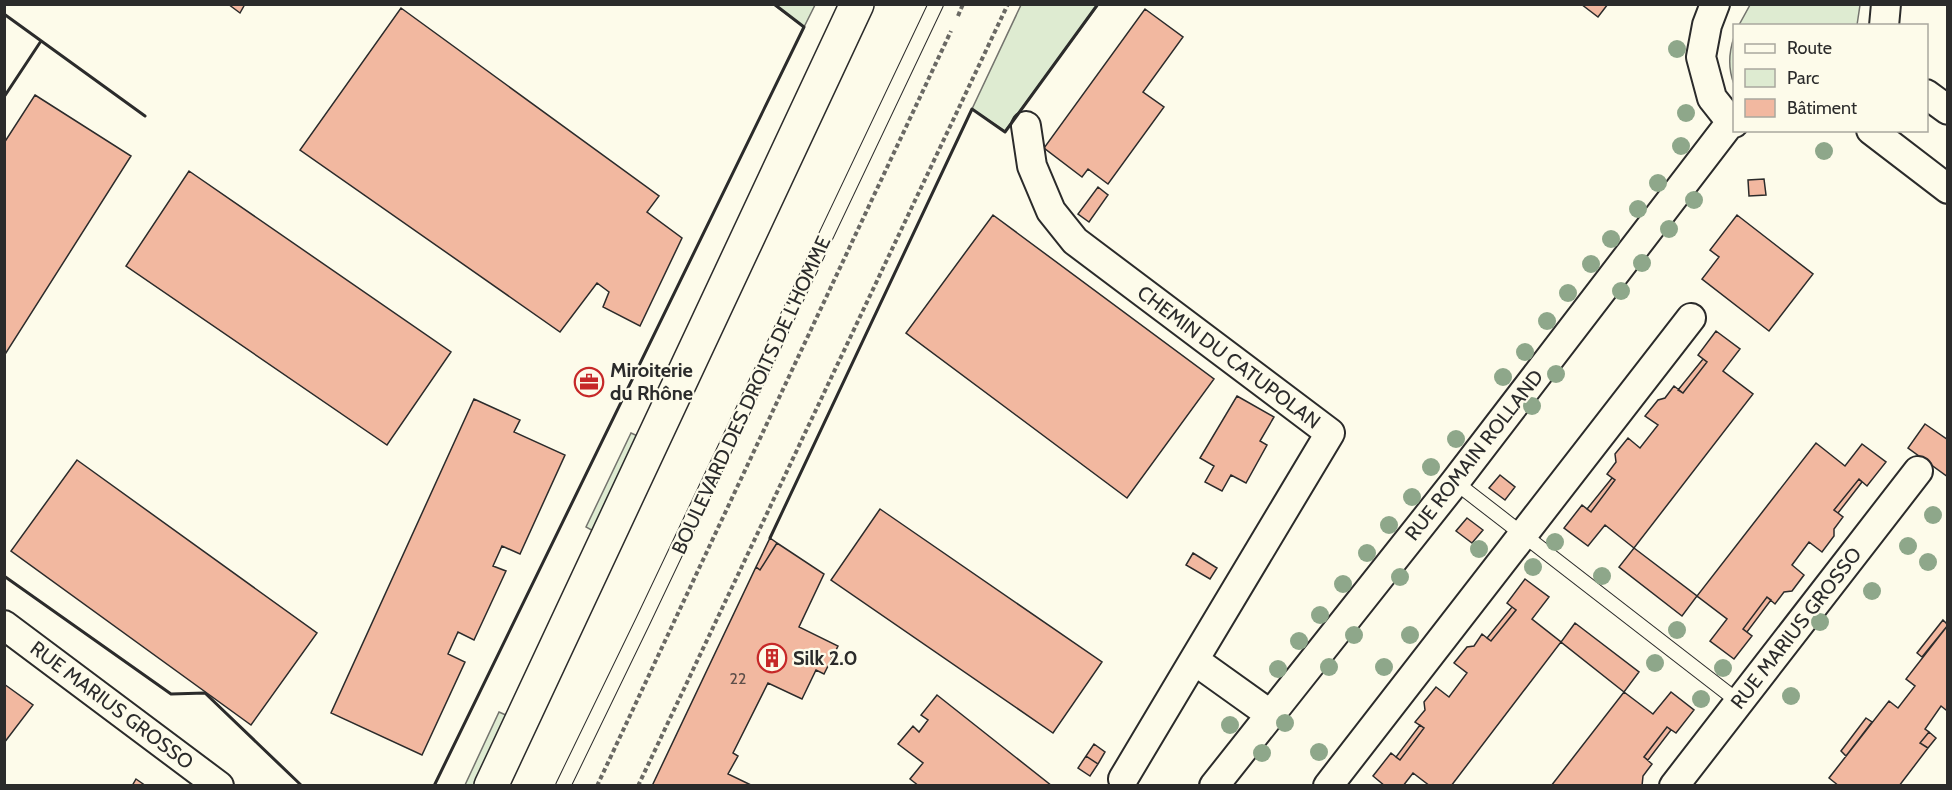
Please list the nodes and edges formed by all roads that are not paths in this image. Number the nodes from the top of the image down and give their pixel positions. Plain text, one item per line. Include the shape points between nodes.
1 (857, 4) edge
2 (936, 4) edge
3 (1715, 4) edge
4 (1886, 4) edge
5 (1884, 24) edge
6 (1928, 96) edge
7 (1947, 110) edge
8 (1733, 122) edge
9 (1026, 126) dead end
10 (1874, 132) edge
11 (1947, 189) edge
12 (1691, 318) dead end
13 (1918, 471) dead end
14 (1455, 482) junction
15 (1523, 535) junction
16 (4, 625) edge
17 (1194, 660) junction
18 (1739, 702) junction
19 (1271, 715) junction
20 (1123, 779) dead end
21 (219, 786) edge
22 (491, 786) edge
23 (563, 786) edge
24 (1214, 786) edge
25 (1328, 786) edge
26 (1674, 786) edge

1 - 22 main road
2 - 23 lane, BOULEVARD DES DROITS DE L'HOMME
3 - 8 street via 1701,57 1712,98
4 - 5 street
6 - 7 street
8 - 14 street, RUE ROMAIN ROLLAND
9 - 17 street, CHEMIN DU CATUPOLAN via 1032,166 1047,202 1075,241 1330,433
10 - 11 street
12 - 15 street
13 - 18 street, RUE MARIUS GROSSO
14 - 15 lane
14 - 19 street, RUE ROMAIN ROLLAND
15 - 18 lane
15 - 25 street
16 - 21 street, RUE MARIUS GROSSO
17 - 19 street
17 - 20 street, CHEMIN DU CATUPOLAN
18 - 26 street, RUE MARIUS GROSSO
19 - 24 street, RUE ROMAIN ROLLAND

